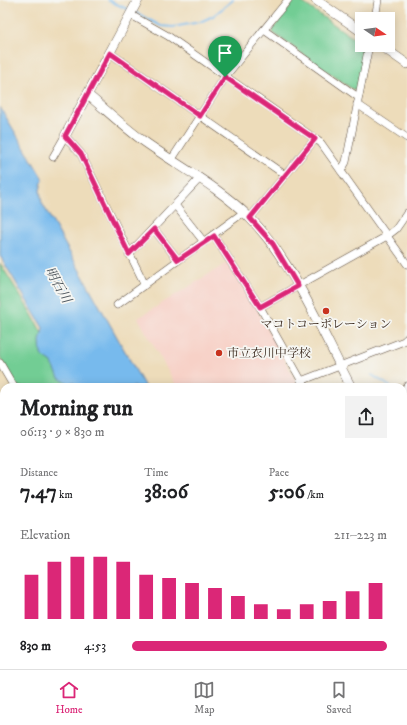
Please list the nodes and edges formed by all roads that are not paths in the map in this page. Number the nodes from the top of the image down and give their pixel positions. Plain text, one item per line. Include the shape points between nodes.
1 (138, 0) edge
2 (288, 0) edge
3 (316, 0) edge
4 (378, 0) edge
5 (376, 12) edge
6 (131, 15) junction
7 (355, 27) edge
8 (264, 30) junction
9 (368, 52) edge
10 (390, 52) edge
11 (110, 53) junction
12 (407, 64) edge
13 (225, 77) junction
14 (88, 95) junction
15 (358, 100) junction
16 (200, 116) junction
17 (65, 136) junction
18 (407, 138) edge
19 (315, 139) junction
20 (53, 157) dead end
21 (172, 159) junction
22 (341, 171) junction
23 (285, 175) junction
24 (200, 178) junction
25 (175, 205) junction
26 (407, 213) edge
27 (247, 215) junction
28 (154, 229) junction
29 (214, 236) junction
30 (387, 236) junction
31 (204, 242) junction
32 (129, 254) junction
33 (178, 260) junction
34 (407, 264) edge
35 (145, 285) junction
36 (298, 286) junction
37 (117, 305) dead end
38 (260, 307) junction
39 (406, 341) edge
40 (0, 364) edge
41 (340, 366) junction
42 (12, 383) edge
43 (302, 383) edge
44 (305, 383) edge
45 (349, 383) edge

1 - 6 street
2 - 8 street
3 - 7 street
4 - 5 street
6 - 11 street
6 - 13 street via 168,36
8 - 13 street
8 - 15 street
9 - 15 street
10 - 12 street
11 - 14 street
11 - 16 street
13 - 16 street
13 - 19 street
14 - 17 street
14 - 21 street via 141,139
15 - 18 street
15 - 22 street via 346,162
16 - 21 street
16 - 23 street
17 - 20 street
17 - 32 street via 81,154
19 - 22 street via 322,143
19 - 23 street
21 - 24 street
22 - 30 street
23 - 27 street
24 - 25 street
24 - 27 street via 224,193
25 - 28 street
25 - 31 street
26 - 30 street via 396,229
27 - 29 street
27 - 36 street via 273,244
28 - 32 street
28 - 33 street
29 - 31 street
29 - 38 street
30 - 34 street
30 - 36 street
31 - 33 street
32 - 35 street
33 - 35 street
35 - 37 street
36 - 38 street
36 - 41 street
38 - 43 street
39 - 41 street
40 - 42 street
41 - 44 street
41 - 45 street

